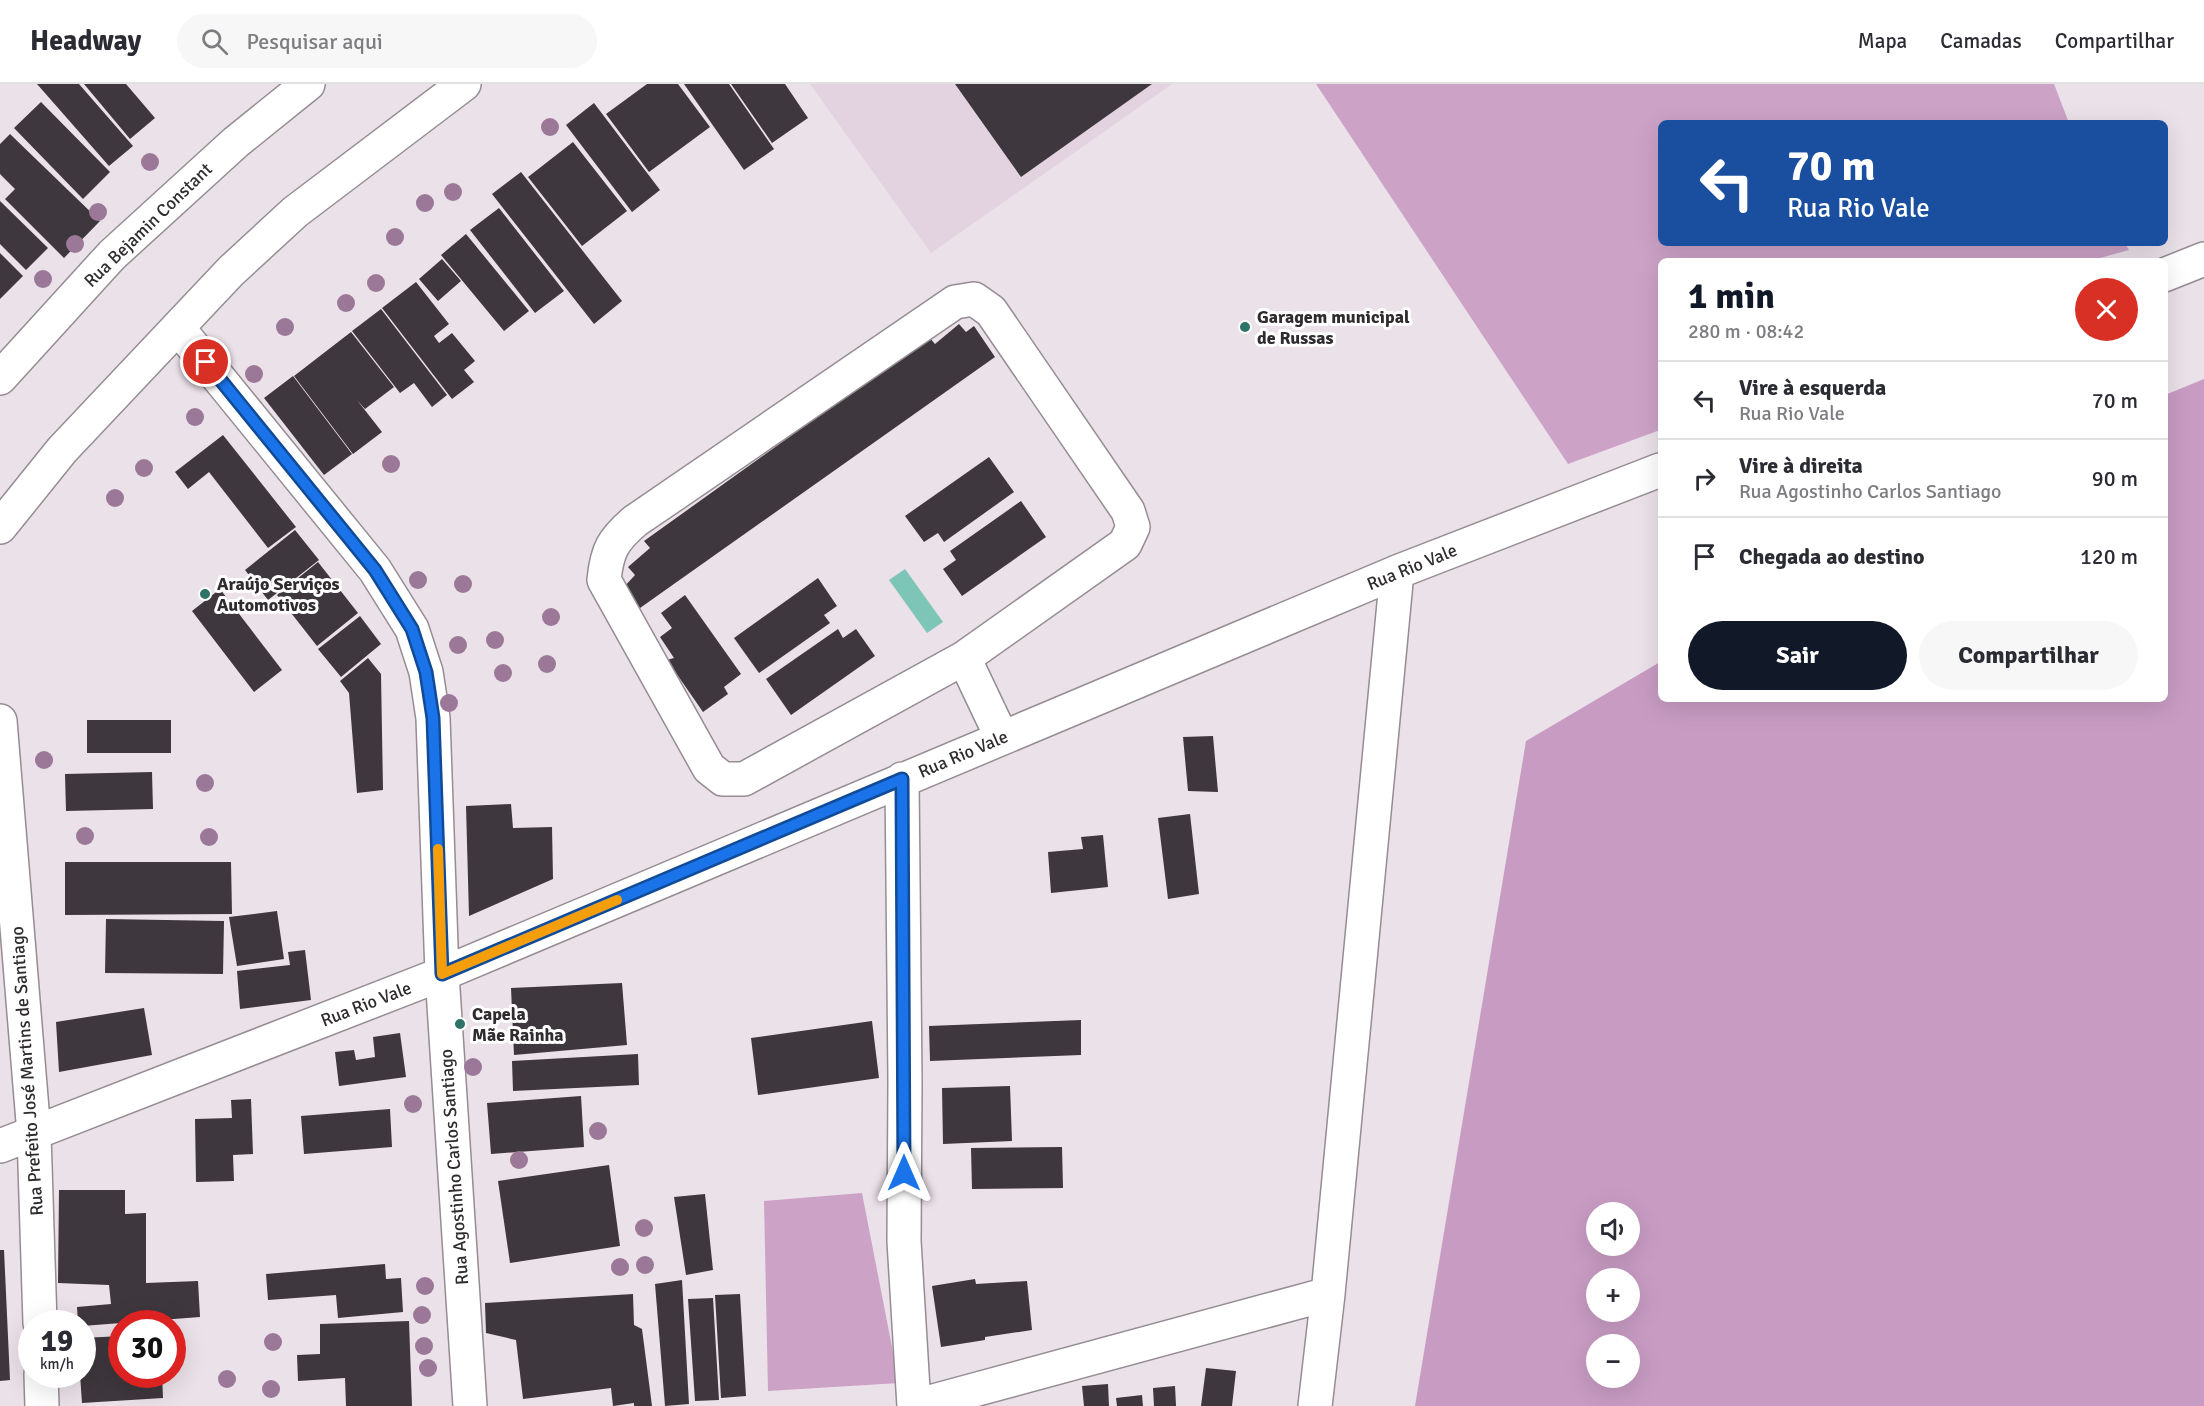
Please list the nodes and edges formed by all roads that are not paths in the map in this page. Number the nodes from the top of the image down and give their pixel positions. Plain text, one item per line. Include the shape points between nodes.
1 (308, 84) edge
2 (464, 84) edge
3 (2204, 259) edge
4 (2168, 272) edge
5 (178, 328) junction
6 (0, 378) edge
7 (1658, 471) edge
8 (0, 527) edge
9 (1397, 572) junction
10 (964, 658) junction
11 (1002, 738) junction
12 (1, 739) edge
13 (902, 779) junction
14 (442, 974) junction
15 (34, 1134) junction
16 (0, 1146) edge
17 (1328, 1293) junction
18 (40, 1310) edge
19 (41, 1388) edge
20 (986, 1397) edge
21 (42, 1406) edge
22 (470, 1406) edge
23 (914, 1406) edge
24 (1315, 1406) edge

1 - 6 street, Rua Bejamin Constant via 236,142 112,255
2 - 5 street via 294,212
3 - 4 street
5 - 8 street via 62,450
5 - 14 street, Rua Agostinho Carlos Santiago via 375,570 412,629 426,672 433,718
7 - 9 street, Rua Rio Vale
9 - 11 street, Rua Rio Vale
9 - 17 street
10 - 10 street via 744,778 723,779 709,768 604,580 606,557 618,537 635,521 955,302 974,300 991,311 1128,511 1133,527 1125,543
10 - 11 street
11 - 13 street, Rua Rio Vale
12 - 15 street, Rua Prefeito José Martins de Santiago
13 - 14 street, Rua Rio Vale
13 - 23 street via 904,1241
14 - 15 street, Rua Rio Vale
14 - 22 street, Rua Agostinho Carlos Santiago
15 - 16 street, Rua Rio Vale
15 - 18 street, Rua Prefeito José Martins de Santiago
17 - 20 street
17 - 24 street
19 - 21 street
20 - 23 street

